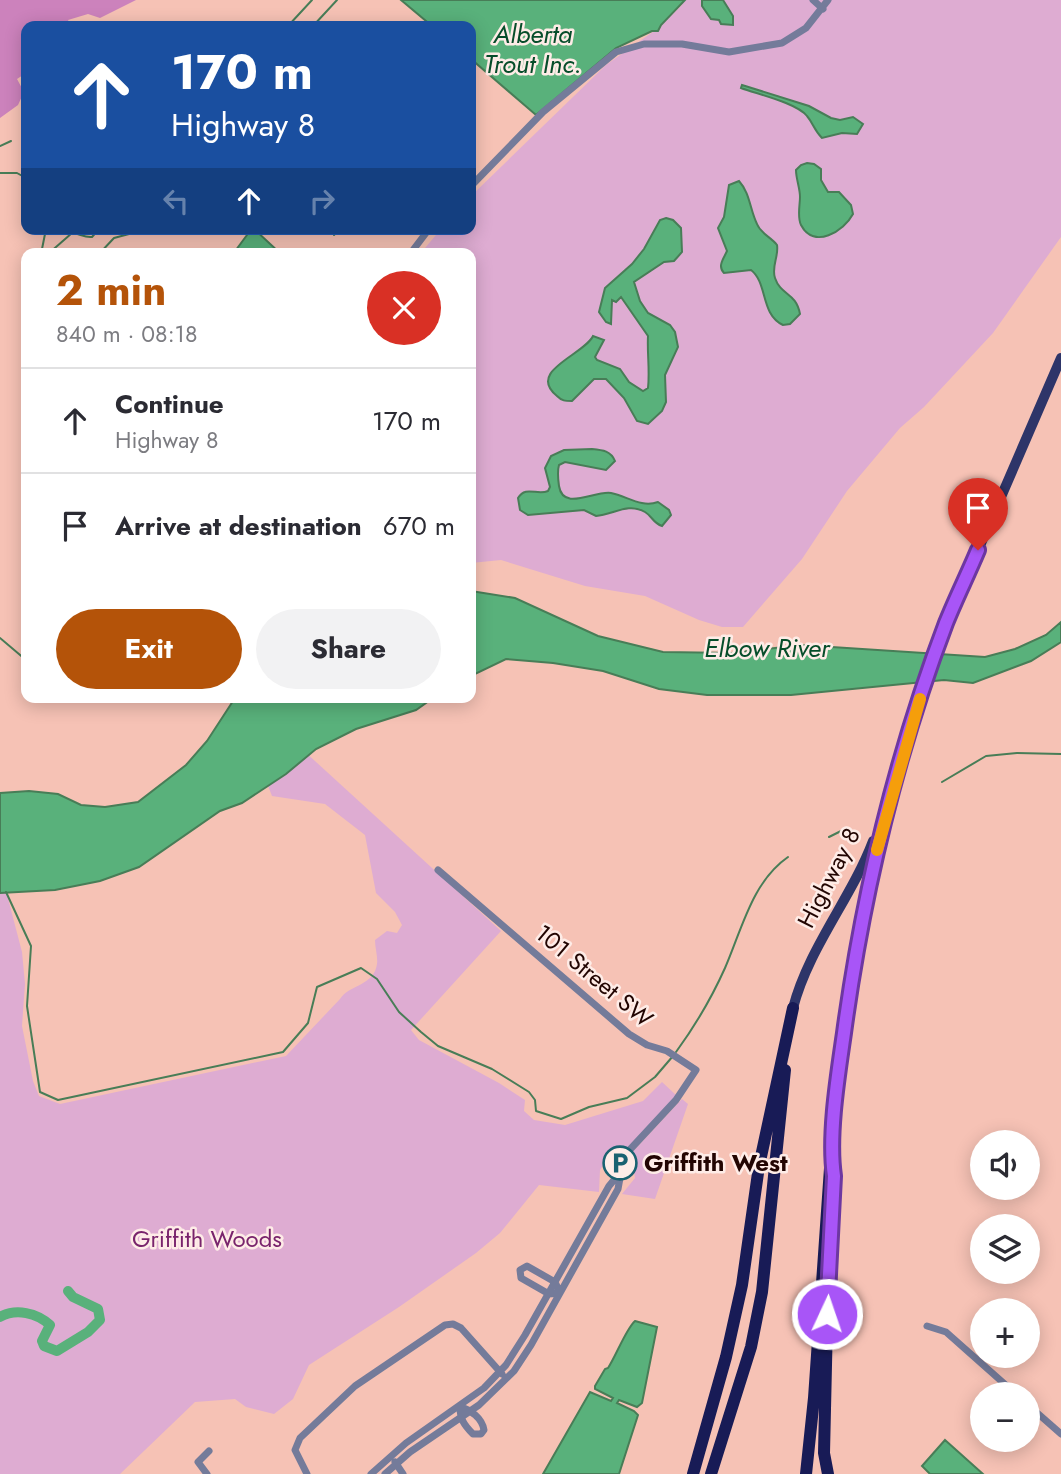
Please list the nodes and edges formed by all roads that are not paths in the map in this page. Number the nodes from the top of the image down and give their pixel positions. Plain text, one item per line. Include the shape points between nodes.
1 (813, 0) edge
2 (828, 0) edge
3 (822, 9) junction
4 (476, 181) edge
5 (1061, 358) edge
6 (899, 766) junction
7 (438, 870) dead end
8 (793, 1007) junction
9 (831, 1154) junction
10 (620, 1174) junction
11 (555, 1282) junction
12 (548, 1293) junction
13 (560, 1293) junction
14 (927, 1326) dead end
15 (500, 1372) junction
16 (507, 1379) junction
17 (1002, 1382) edge
18 (460, 1406) junction
19 (471, 1410) junction
20 (1040, 1415) edge
21 (460, 1418) junction
22 (1061, 1434) edge
23 (209, 1451) dead end
24 (390, 1456) junction
25 (396, 1464) junction
26 (207, 1474) edge
27 (307, 1474) edge
28 (371, 1474) edge
29 (385, 1474) edge
30 (403, 1474) edge
31 (693, 1474) edge
32 (711, 1474) edge
33 (806, 1474) edge
34 (828, 1474) edge

1 - 3 street
2 - 3 street
3 - 4 street via 798,34 764,47 729,52 682,44 645,44 616,52 543,112
5 - 6 main road, Highway 8 via 947,622
6 - 8 main road, Highway 8 via 870,849 810,961
6 - 9 main road, Highway 8 via 879,838 855,960
7 - 10 street, 101 Street SW via 629,1034 696,1070 676,1100 624,1156
8 - 31 highway via 759,1166 742,1284
8 - 32 highway via 762,1292 751,1347
9 - 33 highway
9 - 34 highway via 834,1176 824,1453
10 - 11 street
10 - 13 street via 618,1189
11 - 12 street
11 - 12 street via 527,1266 520,1269 521,1278
11 - 13 street
12 - 13 street
12 - 15 street
13 - 16 street
14 - 17 street via 946,1332
15 - 16 street
15 - 18 street
15 - 27 street via 461,1328 445,1325 355,1386 300,1438 296,1450
16 - 19 street
18 - 19 street
18 - 21 street
18 - 24 street
19 - 21 street
19 - 21 street via 484,1426 481,1434 473,1434
20 - 22 street
21 - 25 street
23 - 26 street via 198,1462
24 - 25 street
24 - 28 street
25 - 29 street
25 - 30 street

